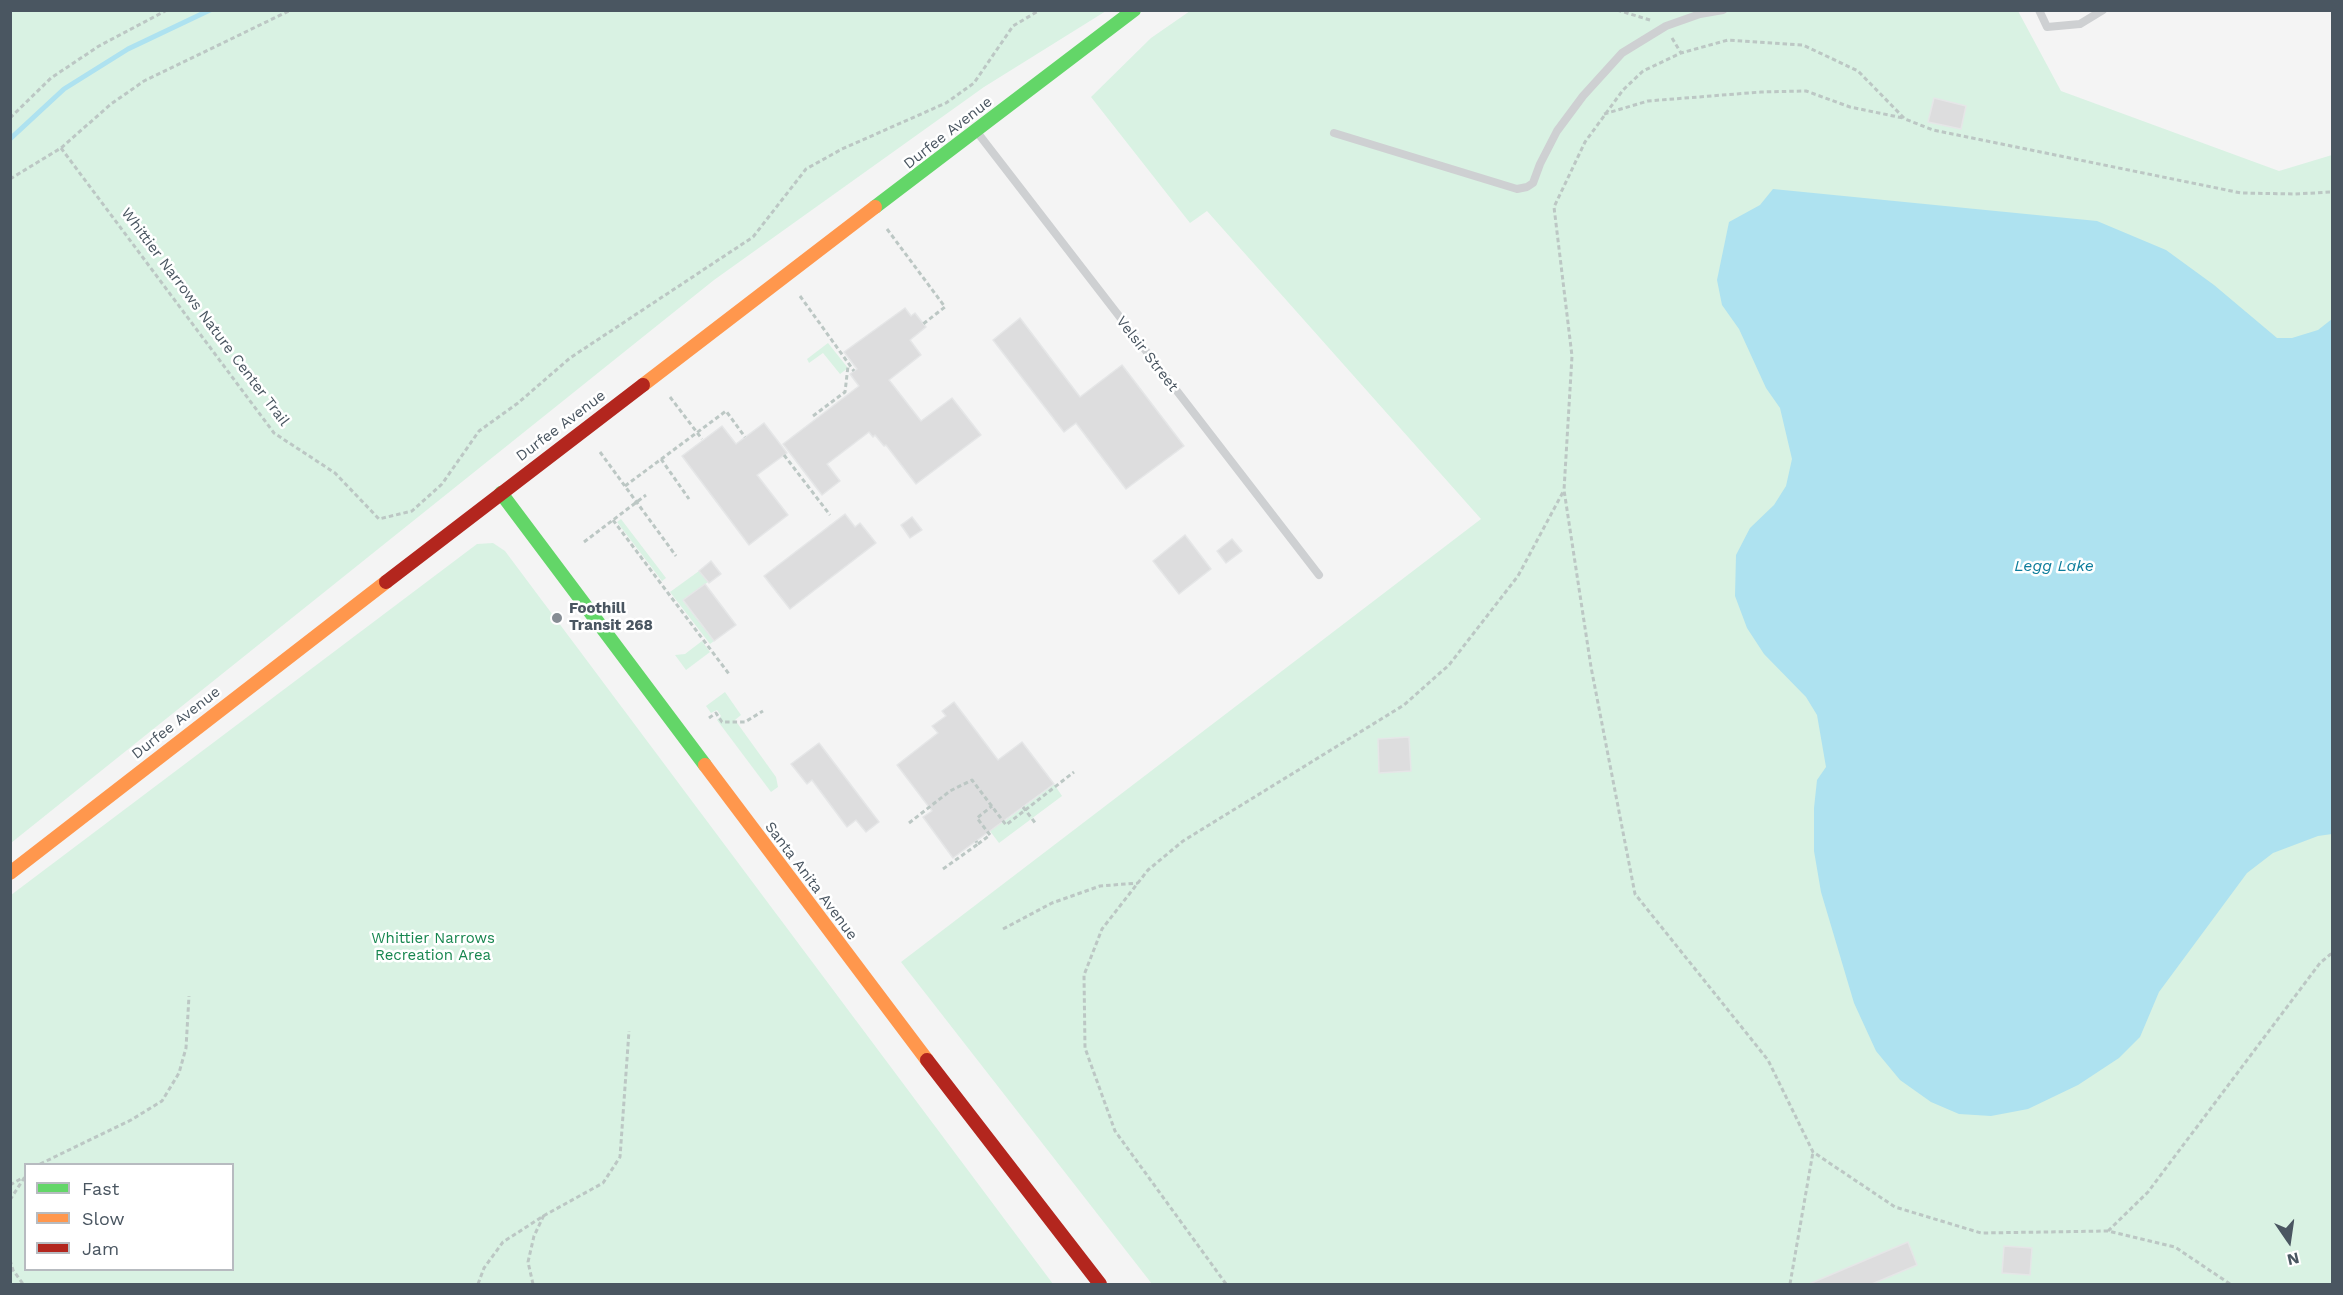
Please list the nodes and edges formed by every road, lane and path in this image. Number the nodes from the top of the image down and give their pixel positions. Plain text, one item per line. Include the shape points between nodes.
1 (167, 10) edge
2 (291, 10) edge
3 (1040, 10) edge
4 (1134, 10) edge
5 (1449, 10) edge
6 (1513, 10) edge
7 (1723, 10) edge
8 (2039, 10) edge
9 (2103, 10) edge
10 (1603, 114) junction
11 (10, 118) edge
12 (1905, 119) junction
13 (976, 132) junction
14 (1334, 133) dead end
15 (61, 148) junction
16 (10, 178) edge
17 (2332, 192) edge
18 (886, 229) dead end
19 (800, 297) dead end
20 (923, 324) dead end
21 (849, 364) junction
22 (854, 371) dead end
23 (670, 397) dead end
24 (813, 416) dead end
25 (697, 432) junction
26 (745, 437) dead end
27 (702, 439) dead end
28 (600, 452) dead end
29 (784, 455) dead end
30 (661, 459) junction
31 (625, 486) junction
32 (1564, 490) junction
33 (501, 493) junction
34 (646, 495) dead end
35 (690, 499) dead end
36 (637, 502) junction
37 (830, 515) dead end
38 (613, 520) junction
39 (584, 542) dead end
40 (676, 556) dead end
41 (1319, 575) dead end
42 (689, 609) dead end
43 (683, 613) junction
44 (729, 674) dead end
45 (763, 711) dead end
46 (709, 718) dead end
47 (1074, 772) dead end
48 (948, 793) junction
49 (946, 800) dead end
50 (993, 808) junction
51 (1024, 810) junction
52 (925, 811) junction
53 (932, 811) dead end
54 (909, 823) dead end
55 (1036, 824) dead end
56 (943, 869) dead end
57 (10, 873) edge
58 (1138, 883) junction
59 (1003, 929) dead end
60 (2332, 953) edge
61 (189, 996) dead end
62 (629, 1030) dead end
63 (1813, 1152) junction
64 (42, 1163) edge
65 (24, 1177) edge
66 (10, 1185) edge
67 (10, 1200) edge
68 (544, 1215) junction
69 (2108, 1231) junction
70 (10, 1260) edge
71 (23, 1284) edge
72 (478, 1284) edge
73 (533, 1284) edge
74 (1100, 1284) edge
75 (1226, 1284) edge
76 (1790, 1284) edge
77 (2229, 1284) edge

1 - 11 path via 99,46 51,78
2 - 15 path via 144,81
3 - 15 path, Whittier Narrows Nature Center Trail via 1013,26 974,83 946,103 806,169 753,237 570,358 479,431 442,484 412,511 379,519 335,473 274,433
4 - 13 main road, Durfee Avenue
5 - 6 path
7 - 14 lane via 1666,26 1622,53 1557,131 1533,183 1527,187 1517,189
8 - 9 lane via 2047,27 2080,24
10 - 12 path via 1647,101 1806,91 1850,107
10 - 12 path via 1643,71 1681,52 1728,40 1803,45 1858,71
10 - 32 path via 1585,141 1554,207 1572,356
12 - 17 path via 1933,130 2241,193
13 - 33 main road, Durfee Avenue
13 - 41 lane, Velsir Street
15 - 16 path
18 - 20 path via 945,307
19 - 21 path
21 - 22 path
21 - 24 path via 845,392
23 - 25 path
25 - 26 path via 726,411
25 - 27 path
25 - 30 path
28 - 31 path
29 - 37 path
30 - 31 path
30 - 35 path
31 - 36 path
32 - 58 path via 1518,576 1449,665 1404,705 1183,841
32 - 63 path via 1591,667 1635,894 1768,1060
33 - 57 main road, Durfee Avenue
33 - 74 main road, Santa Anita Avenue via 883,1004
34 - 36 path
36 - 38 path
36 - 40 path
38 - 39 path
38 - 43 path
42 - 43 path
43 - 44 path
45 - 46 path via 745,722 722,722 716,713
47 - 51 path
48 - 49 path
48 - 50 path via 972,780
48 - 52 path
50 - 51 path via 1006,825
50 - 56 path via 977,818 990,835
51 - 55 path
52 - 53 path
52 - 54 path
58 - 59 path via 1100,886 1052,903
58 - 75 path via 1102,929 1084,975 1085,1048 1114,1131
60 - 69 path via 2320,963 2148,1192
61 - 64 path via 186,1048 179,1073 162,1101
62 - 68 path via 620,1157 603,1184
63 - 69 path via 1895,1208 1981,1233
63 - 76 path
65 - 66 path
65 - 67 path
68 - 72 path via 503,1242 484,1268
68 - 73 path via 528,1262
69 - 77 path via 2175,1246
70 - 71 path

